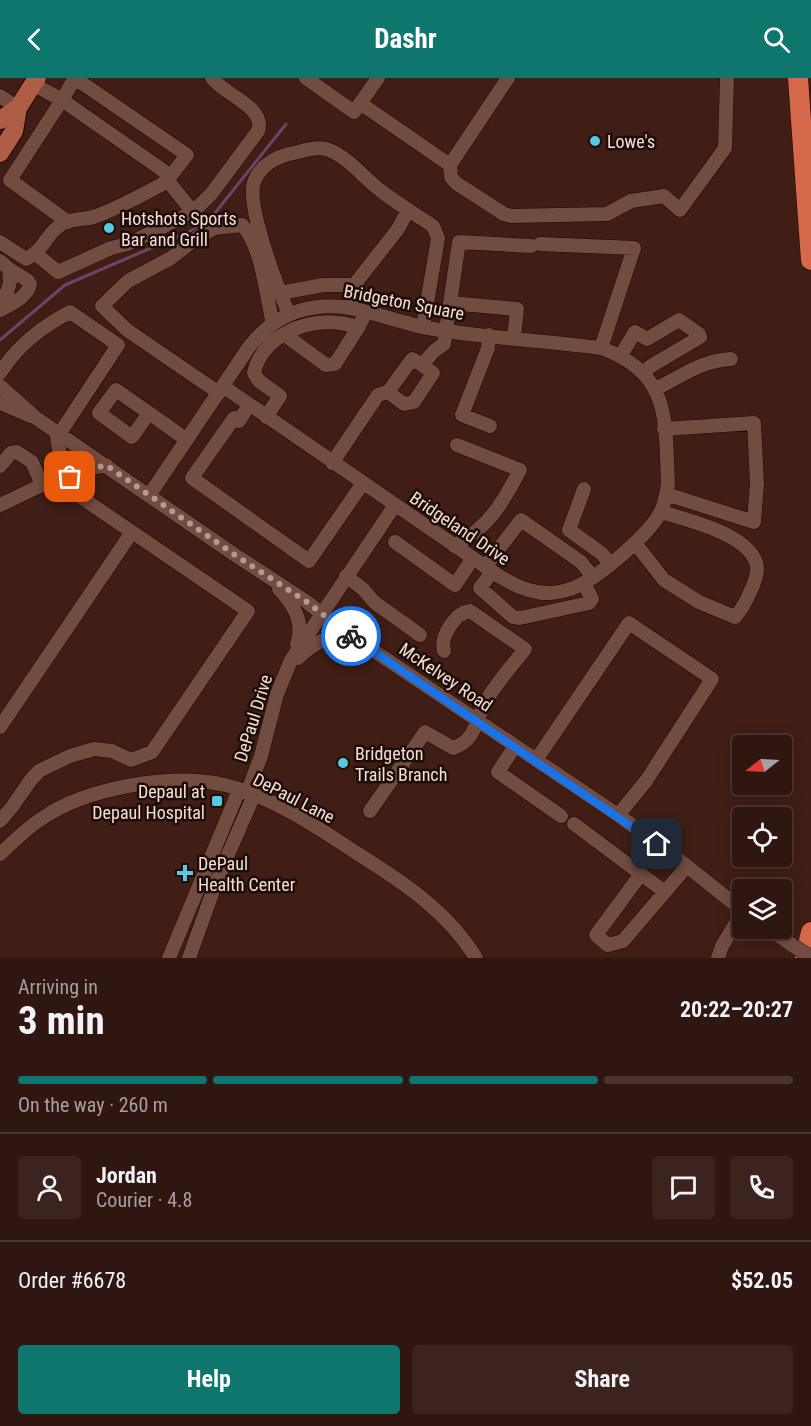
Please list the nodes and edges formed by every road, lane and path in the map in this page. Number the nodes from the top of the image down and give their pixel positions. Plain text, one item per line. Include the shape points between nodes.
1 (212, 78) edge
2 (306, 78) edge
3 (378, 78) edge
4 (508, 78) edge
5 (727, 78) edge
6 (798, 78) edge
7 (35, 81) edge
8 (0, 96) edge
9 (62, 100) junction
10 (360, 103) junction
11 (18, 108) junction
12 (0, 120) edge
13 (0, 153) edge
14 (450, 165) junction
15 (169, 178) junction
16 (408, 210) junction
17 (193, 212) junction
18 (68, 222) junction
19 (0, 243) edge
20 (36, 254) junction
21 (811, 260) edge
22 (4, 265) edge
23 (356, 285) junction
24 (280, 293) junction
25 (0, 298) edge
26 (450, 303) junction
27 (350, 307) junction
28 (0, 310) edge
29 (366, 312) junction
30 (289, 314) junction
31 (273, 324) junction
32 (423, 327) junction
33 (358, 328) junction
34 (446, 331) junction
35 (285, 334) junction
36 (489, 335) junction
37 (514, 338) junction
38 (601, 348) junction
39 (621, 355) junction
40 (731, 359) dead end
41 (422, 365) junction
42 (644, 372) junction
43 (0, 373) edge
44 (0, 386) edge
45 (655, 389) junction
46 (221, 390) junction
47 (388, 392) junction
48 (0, 403) edge
49 (249, 405) junction
50 (149, 413) dead end
51 (266, 417) junction
52 (36, 418) junction
53 (490, 426) dead end
54 (664, 429) junction
55 (58, 432) junction
56 (187, 440) junction
57 (457, 445) dead end
58 (332, 463) junction
59 (106, 465) junction
60 (0, 466) edge
61 (60, 483) junction
62 (363, 483) junction
63 (42, 485) junction
64 (584, 489) dead end
65 (150, 494) junction
66 (666, 494) junction
67 (0, 505) edge
68 (395, 505) junction
69 (661, 512) junction
70 (132, 532) junction
71 (396, 542) dead end
72 (634, 543) junction
73 (454, 546) junction
74 (473, 558) junction
75 (610, 563) junction
76 (489, 570) junction
77 (262, 573) junction
78 (346, 576) junction
79 (589, 580) junction
80 (321, 613) junction
81 (350, 634) junction
82 (420, 635) dead end
83 (444, 651) dead end
84 (289, 665) junction
85 (479, 721) junction
86 (0, 727) edge
87 (515, 746) junction
88 (536, 760) junction
89 (247, 793) junction
90 (370, 811) dead end
91 (618, 815) junction
92 (561, 816) dead end
93 (0, 820) edge
94 (574, 824) dead end
95 (0, 854) edge
96 (687, 866) junction
97 (641, 874) junction
98 (664, 892) junction
99 (732, 904) edge
100 (732, 929) edge
101 (811, 932) edge
102 (784, 939) edge
103 (811, 957) edge
104 (169, 958) edge
105 (189, 958) edge
106 (476, 958) edge
107 (718, 958) edge
108 (805, 958) edge

1 - 17 street via 256,112 261,124 212,193
2 - 10 street via 354,112
3 - 10 street
4 - 14 street
5 - 14 street via 725,148 680,210 664,196 631,201 607,214 508,216 456,183
6 - 21 highway
7 - 9 street
7 - 11 main road
8 - 11 street
9 - 15 street
9 - 15 street via 73,81 79,81 186,155
9 - 18 street via 10,180
10 - 14 street
11 - 12 main road
11 - 13 main road via 14,131
15 - 17 street
15 - 18 street via 100,214
16 - 23 street
16 - 24 street via 330,150 319,148 275,157 260,172 252,190 259,228
16 - 32 street via 433,226 438,238
17 - 20 street via 58,272
18 - 20 street via 52,231
19 - 20 street via 26,258
22 - 25 street via 10,282 7,293
22 - 28 street via 30,284 25,295
23 - 24 street via 323,285
23 - 27 street
24 - 30 street
26 - 34 street
26 - 37 street via 517,309
26 - 38 street via 459,242 634,248
27 - 29 street, Bridgeton Square
27 - 30 street, Bridgeton Square via 317,307
29 - 32 street, Bridgeton Square
29 - 33 street
30 - 31 street, Bridgeton Square
31 - 46 street, Bridgeton Square via 255,340
31 - 46 street, Bridgeland Drive via 255,249 242,225 215,228 199,236 171,258 128,281 102,306 127,330
32 - 34 street, Bridgeton Square
33 - 35 street via 342,322 321,322
33 - 35 street via 335,363 326,365
34 - 36 street, Bridgeton Square
34 - 41 street via 444,344
35 - 51 street via 256,364 254,373 259,381 280,396
36 - 37 street, Bridgeton Square
36 - 53 street via 488,348 462,415
37 - 38 street, Bridgeton Square
38 - 39 street, Bridgeton Square
39 - 42 street, Bridgeton Square
39 - 42 street via 635,332 647,339 679,320 699,334 700,337
40 - 45 street via 695,367
41 - 47 street via 412,359
41 - 47 street via 433,373 414,402 404,404
42 - 45 street, Bridgeton Square
43 - 55 street via 28,339 70,312 118,345
44 - 52 street, McKelvey Road
45 - 54 street, Bridgeton Square
46 - 49 street, Bridgeland Drive
46 - 56 street, Bridgeton Square
47 - 58 street via 378,394
48 - 52 street, McKelvey Road
49 - 51 street, Bridgeland Drive
49 - 62 street via 239,421 234,418 192,478 309,561
50 - 56 street
51 - 58 street, Bridgeland Drive
52 - 55 street, McKelvey Road
54 - 66 street, Bridgeton Square
54 - 66 street via 754,423 758,484 754,522
55 - 59 street, McKelvey Road
55 - 61 street
56 - 65 street, Bridgeton Square
57 - 73 street via 520,470 485,526
58 - 62 street, Bridgeland Drive
59 - 61 street
59 - 65 street, McKelvey Road
60 - 63 street via 11,453 17,452 32,462
61 - 63 street
61 - 70 street
62 - 68 street, Bridgeland Drive
63 - 67 street
64 - 75 street via 570,530
65 - 77 street, McKelvey Road
66 - 69 street, Bridgeland Drive
68 - 73 street, Bridgeland Drive
68 - 78 street, DePaul Drive
69 - 72 street, Bridgeland Drive
69 - 72 street via 711,528 749,551 758,569 744,607 735,617 699,602 664,580
70 - 86 street
70 - 93 street via 248,611 152,752 131,760 112,751 94,749 62,760 39,771
71 - 74 street via 455,585
72 - 75 street, Bridgeland Drive
73 - 74 street, Bridgeland Drive
74 - 76 street, Bridgeland Drive
75 - 79 street, Bridgeland Drive
76 - 79 street, Bridgeland Drive via 514,585 537,592 563,591
76 - 79 street via 520,520 581,562
76 - 79 street via 480,588 513,617 520,618 589,603
77 - 80 street, McKelvey Road
77 - 84 street via 296,611 299,638
78 - 80 street, DePaul Drive
78 - 82 street
80 - 81 street, McKelvey Road
80 - 84 street, DePaul Drive
81 - 84 street via 316,643
81 - 85 street, McKelvey Road
83 - 85 street via 443,640 456,619 471,611 525,649 485,703
84 - 89 street, DePaul Drive
85 - 87 street, McKelvey Road
85 - 90 street via 462,745 453,748 425,732
87 - 88 street, McKelvey Road
87 - 92 street via 498,772
88 - 91 street, McKelvey Road
88 - 91 street via 629,622 712,679 646,781
89 - 95 street, DePaul Lane via 225,785 184,781 97,794 43,818
89 - 104 street, DePaul Drive
89 - 105 street, DePaul Drive
89 - 106 street, DePaul Lane via 322,830 398,879 433,907
91 - 96 street, McKelvey Road
94 - 97 street
96 - 98 street
96 - 99 street, McKelvey Road
97 - 98 street
97 - 98 street via 596,935 608,945 623,940
100 - 107 street
101 - 108 highway
102 - 103 street, bridge

